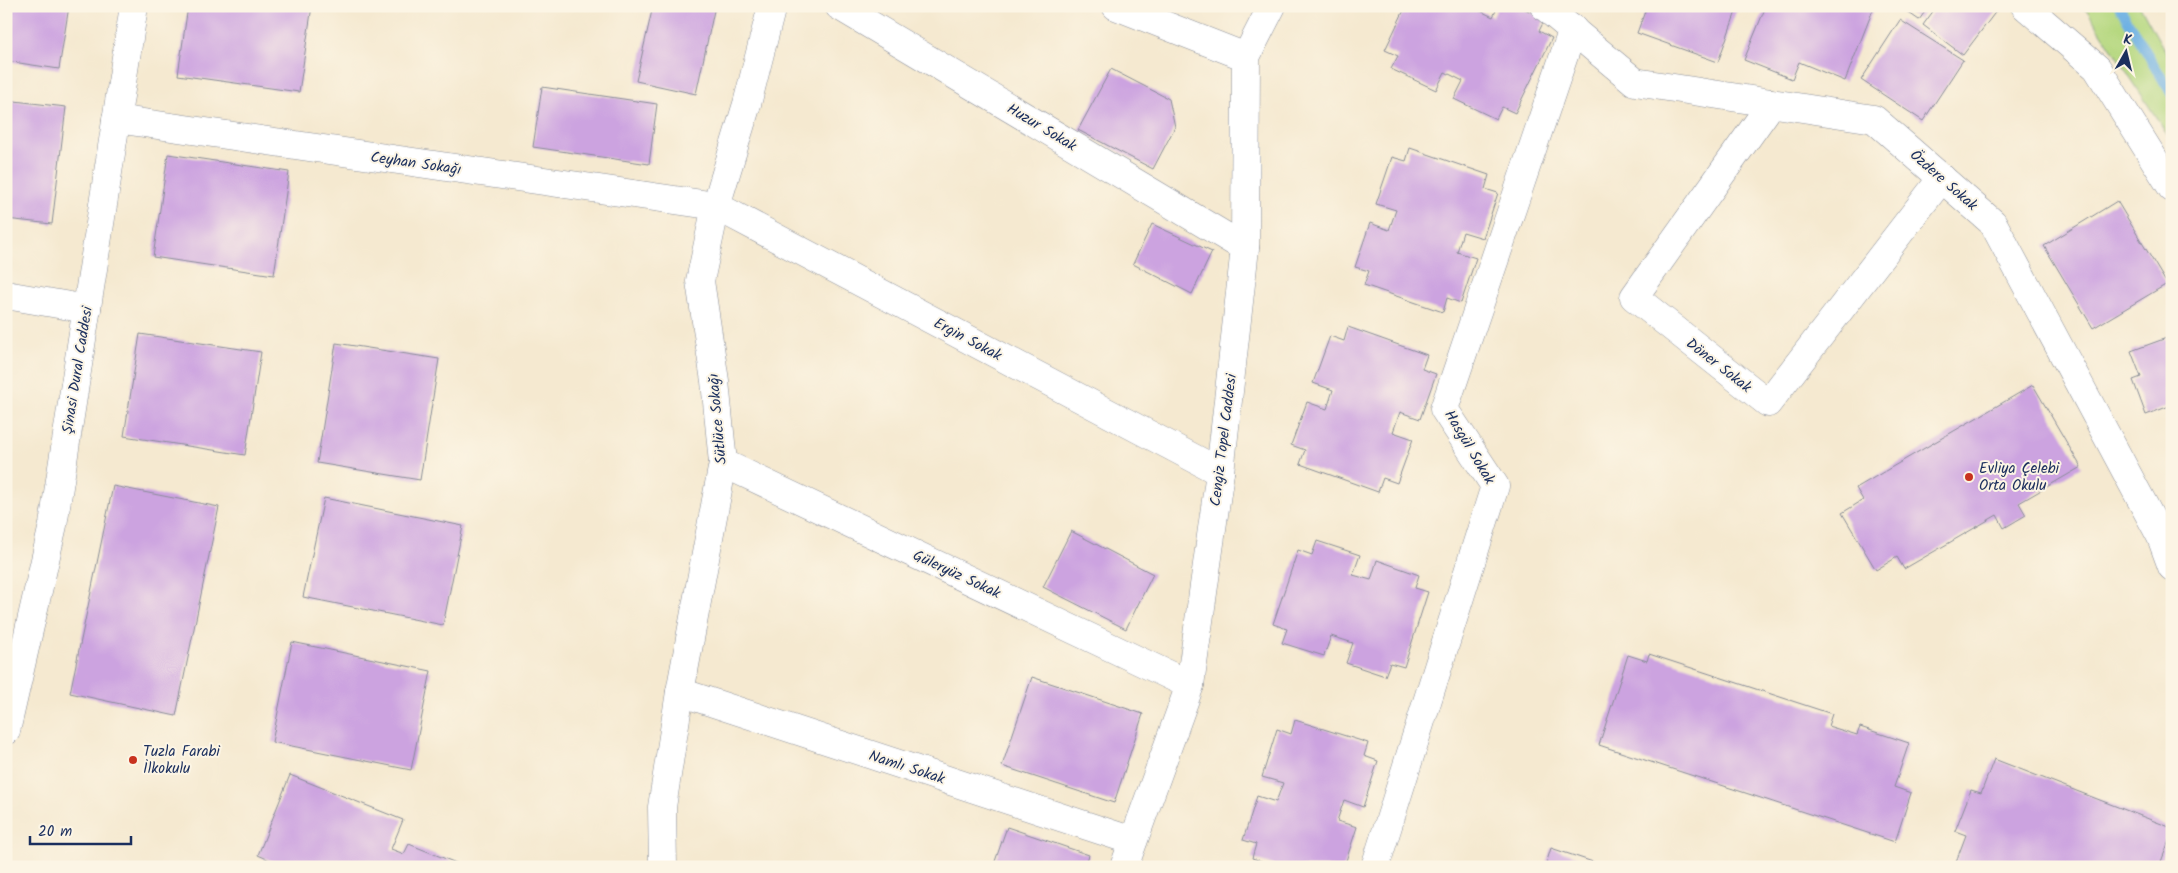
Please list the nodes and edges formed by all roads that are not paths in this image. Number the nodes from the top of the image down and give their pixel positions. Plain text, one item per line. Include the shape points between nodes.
1 (134, 6) edge
2 (772, 6) edge
3 (839, 6) edge
4 (1116, 6) edge
5 (1272, 6) edge
6 (1544, 6) edge
7 (2024, 6) edge
8 (1573, 30) junction
9 (1246, 57) junction
10 (1772, 103) junction
11 (116, 119) junction
12 (1942, 178) junction
13 (2172, 188) edge
14 (716, 206) junction
15 (1245, 248) junction
16 (6, 295) edge
17 (87, 309) junction
18 (723, 464) junction
19 (1220, 472) junction
20 (2172, 567) edge
21 (1190, 685) junction
22 (680, 692) junction
23 (6, 732) edge
24 (1134, 841) junction
25 (663, 867) edge
26 (1124, 867) edge
27 (1375, 867) edge

1 - 11 street, Şinasi Dural Caddesi
2 - 14 street, Sütlüce Sokağı
3 - 15 street, Huzur Sokak
4 - 9 street
5 - 9 street, Cengiz Topel Caddesi
6 - 8 street, Özdere Sokak
7 - 13 street via 2097,68
8 - 10 street, Özdere Sokak via 1635,82
8 - 27 street, Hasgül Sokak via 1444,409 1495,486
9 - 15 street, Cengiz Topel Caddesi
10 - 12 street, Özdere Sokak via 1874,119
10 - 12 street, Döner Sokak via 1634,298 1768,403
11 - 14 street, Ceyhan Sokağı
11 - 17 street, Şinasi Dural Caddesi
12 - 20 street, Özdere Sokak via 1993,223 2161,537
14 - 18 street, Sütlüce Sokağı via 700,281
14 - 19 street, Ergin Sokak
15 - 19 street, Cengiz Topel Caddesi
16 - 17 street
17 - 23 street, Şinasi Dural Caddesi via 53,525
18 - 21 street, Güleryüz Sokak
18 - 22 street, Sütlüce Sokağı
19 - 21 street, Cengiz Topel Caddesi
21 - 24 street, Cengiz Topel Caddesi
22 - 24 street, Namlı Sokak
22 - 25 street, Sütlüce Sokağı via 662,807
24 - 26 street, Cengiz Topel Caddesi

